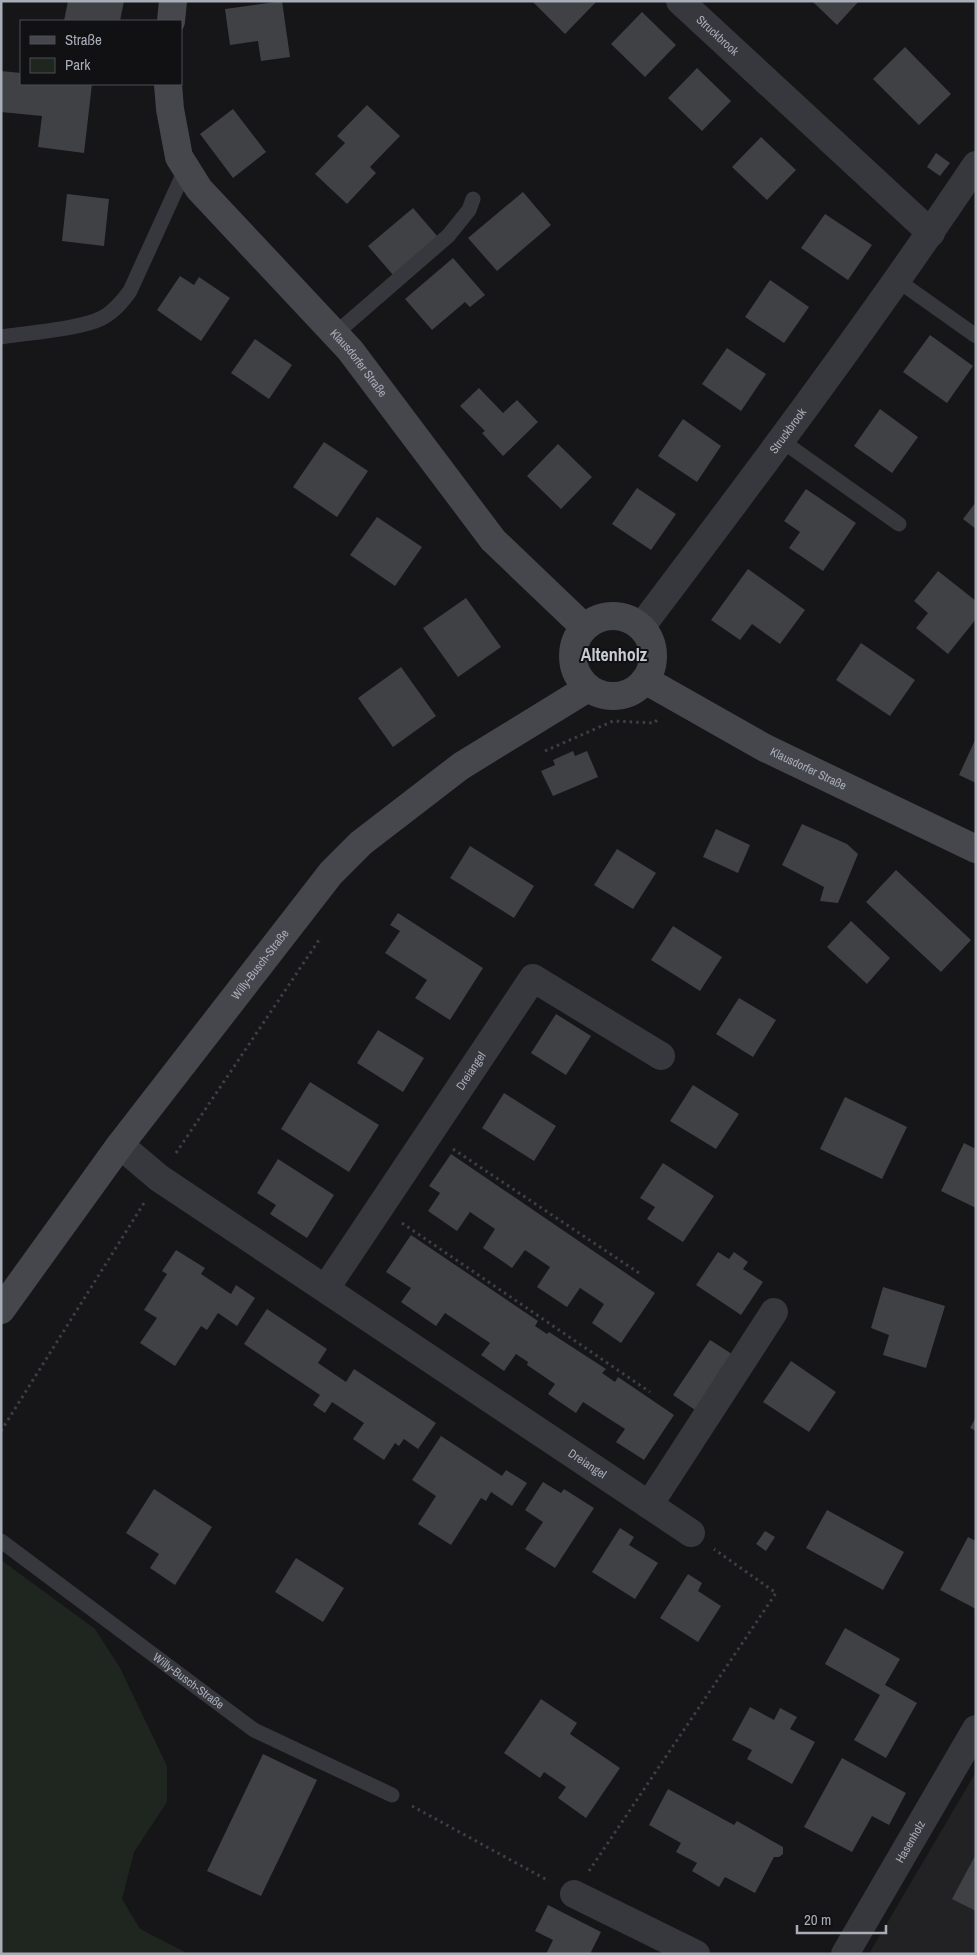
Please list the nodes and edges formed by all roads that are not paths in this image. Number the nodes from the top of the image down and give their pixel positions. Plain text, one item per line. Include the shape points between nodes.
1 (173, 1) edge
2 (680, 1) edge
3 (171, 20) edge
4 (168, 85) edge
5 (976, 165) edge
6 (186, 168) junction
7 (473, 199) dead end
8 (931, 233) junction
9 (897, 280) junction
10 (335, 334) junction
11 (976, 336) edge
12 (1, 337) edge
13 (782, 440) junction
14 (899, 524) dead end
15 (641, 627) junction
16 (584, 628) junction
17 (645, 680) junction
18 (588, 688) junction
19 (976, 849) edge
20 (661, 1056) dead end
21 (120, 1144) junction
22 (326, 1288) junction
23 (1, 1310) edge
24 (774, 1312) dead end
25 (649, 1505) junction
26 (691, 1533) road end
27 (1, 1541) edge
28 (976, 1729) edge
29 (392, 1795) road end
30 (574, 1894) road end
31 (696, 1954) edge
32 (845, 1954) edge

1 - 3 street
2 - 8 street, Struckbrook
4 - 6 street, Klausdorfer Straße via 179,157
5 - 8 street, Struckbrook
6 - 10 street, Klausdorfer Straße via 199,189
6 - 12 lane via 130,292 119,306 101,319 82,325
7 - 10 lane via 469,210 448,236
8 - 9 street, Struckbrook
9 - 11 lane
9 - 13 street, Struckbrook
10 - 16 street, Klausdorfer Straße via 493,540
13 - 14 lane
13 - 15 street, Struckbrook
15 - 16 street via 628,619 614,616 599,618
15 - 17 street via 653,651 652,667
16 - 18 street via 574,644 572,658 577,675
17 - 18 street via 624,695 608,696
17 - 19 street, Klausdorfer Straße via 765,748
18 - 21 street, Willy-Busch-Straße via 461,766 361,843 332,873
20 - 22 street, Dreiangel via 533,978
21 - 22 street, Dreiangel via 159,1178
21 - 23 street, Willy-Busch-Straße
22 - 25 street, Dreiangel
24 - 25 street
25 - 26 street, Dreiangel
27 - 29 lane, Willy-Busch-Straße via 254,1730
28 - 32 street, Hasenholz
30 - 31 street

